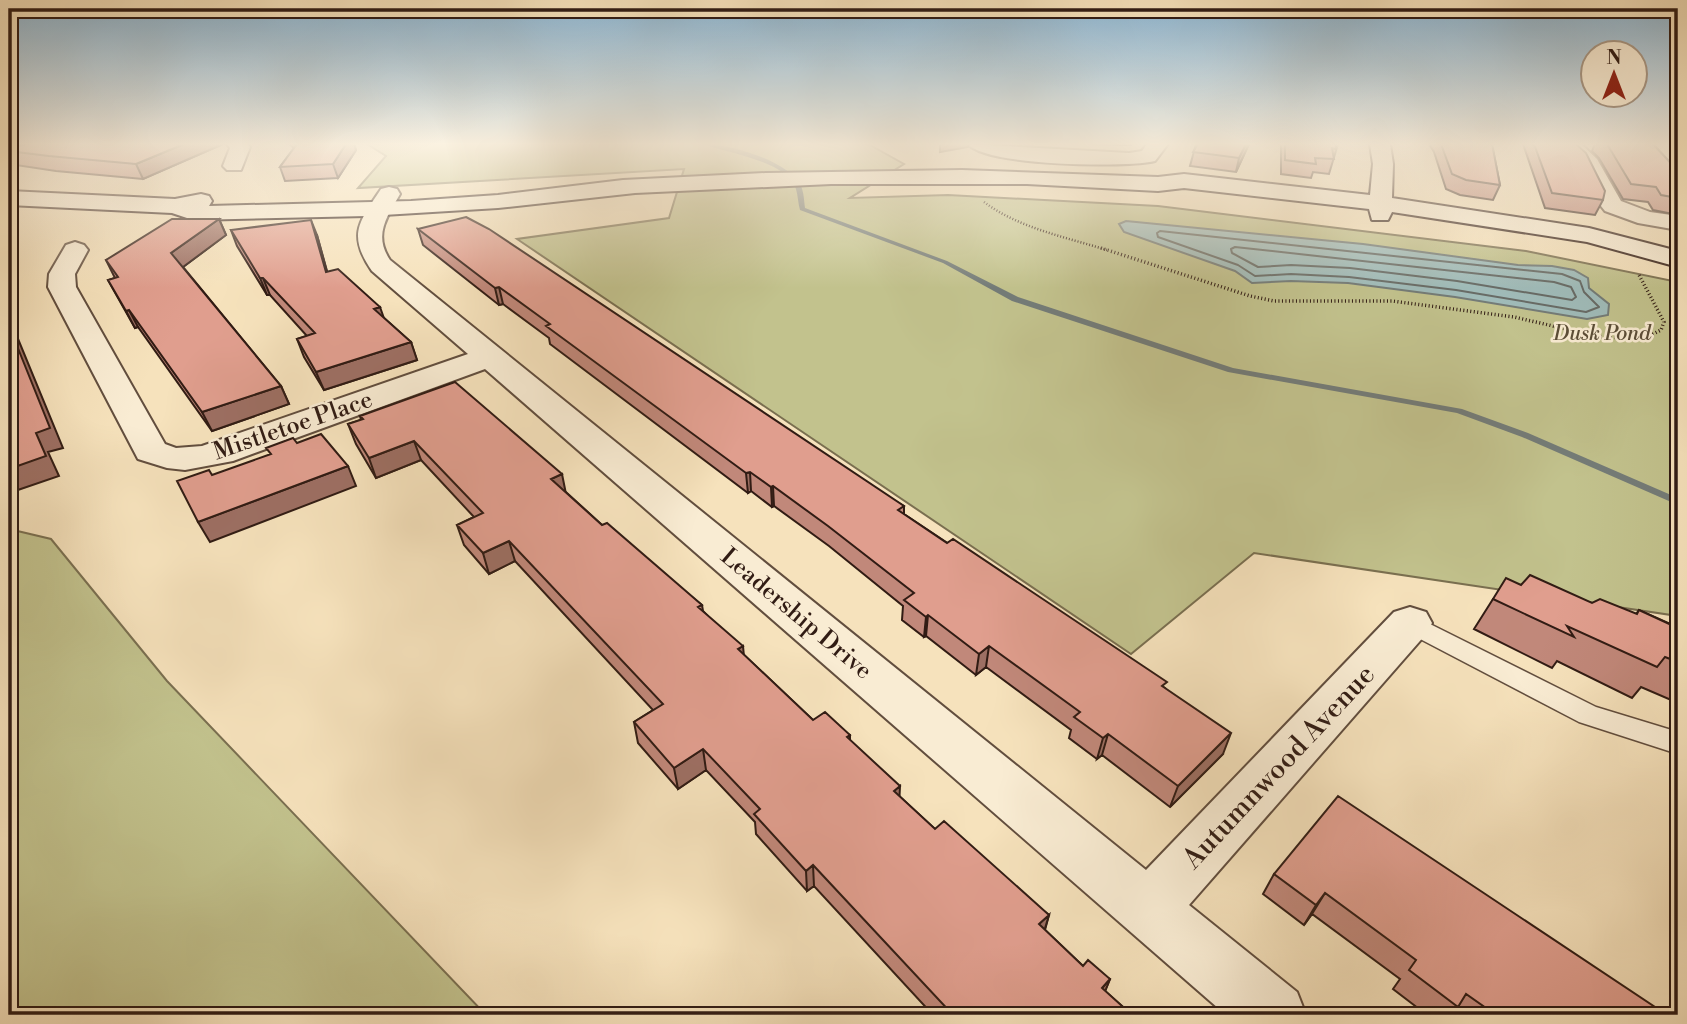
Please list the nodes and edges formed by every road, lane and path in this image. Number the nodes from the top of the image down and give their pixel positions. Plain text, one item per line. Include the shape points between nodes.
1 (570, 192) edge
2 (1180, 192) edge
3 (1381, 192) edge
4 (1604, 192) edge
5 (980, 197) dead end
6 (9, 198) edge
7 (385, 201) junction
8 (1380, 209) junction
9 (1678, 223) edge
10 (75, 250) dead end
11 (1655, 259) edge
12 (490, 357) junction
13 (1410, 623) joint
14 (1678, 743) edge
15 (1148, 909) junction
16 (1273, 1015) edge

1 - 7 street via 543,197
2 - 8 street
3 - 8 street
4 - 9 street via 1613,206
5 - 11 path via 1000,215 1023,225 1250,296 1299,303 1392,301 1454,308 1605,338 1661,331 1664,322
6 - 7 street via 175,205 193,213
7 - 12 street, Leadership Drive via 367,234 376,258
8 - 11 street
10 - 12 street, Mistletoe Place via 62,274 62,287 152,451 164,459 220,453
12 - 15 street, Leadership Drive
13 - 14 lane via 1588,715
13 - 15 street, Autumnwood Avenue
15 - 16 street, Leadership Drive

